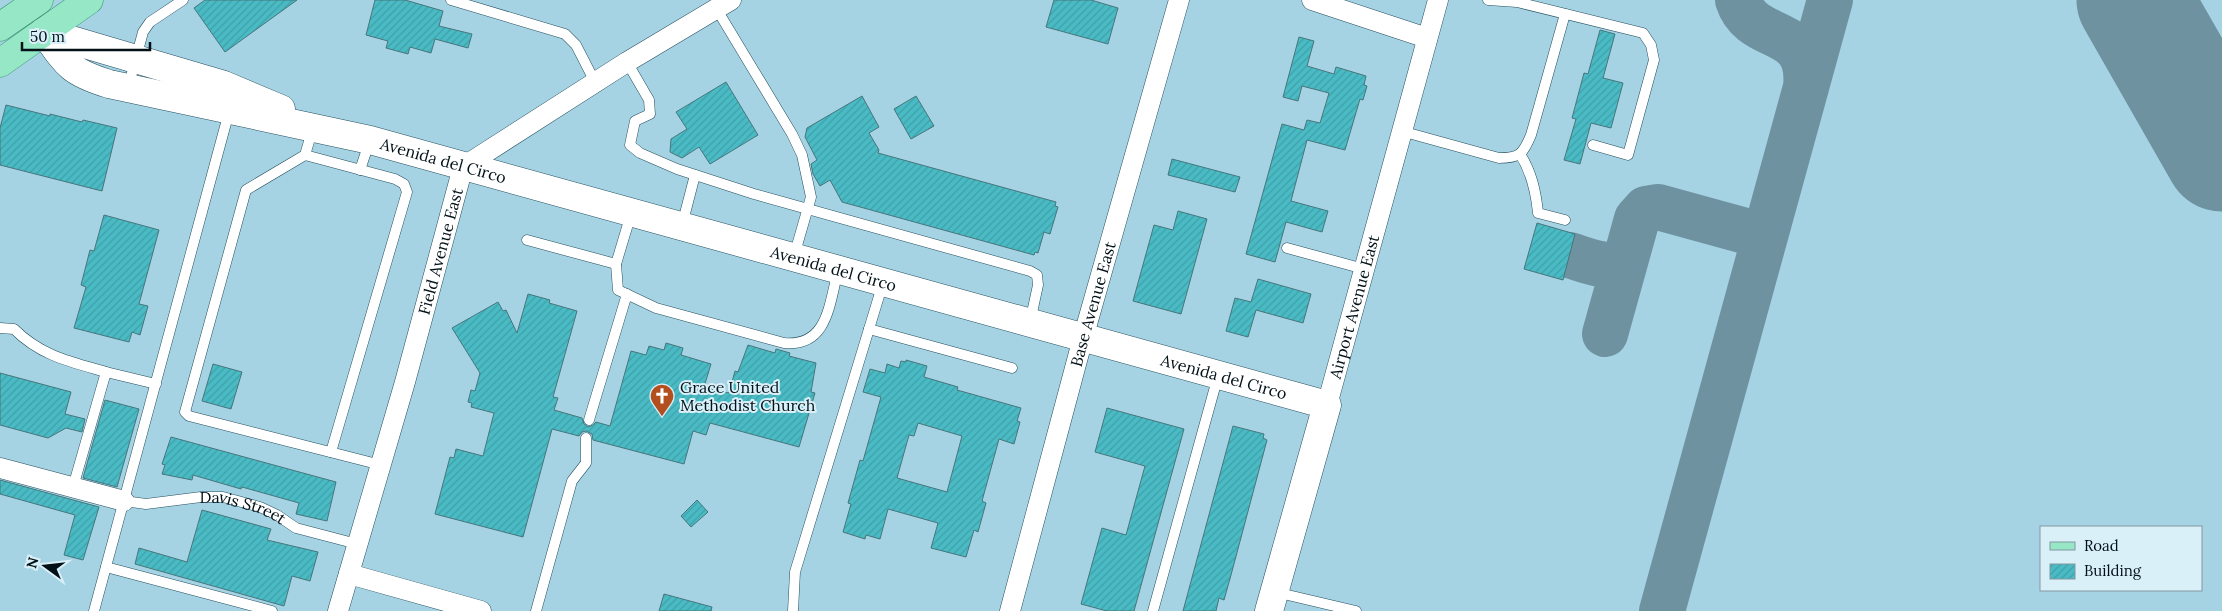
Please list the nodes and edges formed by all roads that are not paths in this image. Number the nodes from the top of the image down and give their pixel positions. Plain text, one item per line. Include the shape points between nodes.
1 (89, 0) edge
2 (182, 0) edge
3 (451, 0) edge
4 (1179, 0) edge
5 (1312, 0) edge
6 (1438, 0) edge
7 (1488, 0) edge
8 (34, 2) edge
9 (723, 4) edge
10 (1565, 14) junction
11 (0, 27) edge
12 (44, 32) junction
13 (1427, 38) junction
14 (135, 60) junction
15 (0, 62) edge
16 (627, 62) junction
17 (595, 82) junction
18 (128, 89) junction
19 (229, 111) junction
20 (313, 127) junction
21 (1401, 131) junction
22 (341, 133) junction
23 (370, 140) junction
24 (1593, 145) dead end
25 (1520, 154) junction
26 (305, 156) junction
27 (463, 166) junction
28 (360, 170) junction
29 (695, 175) junction
30 (808, 208) junction
31 (631, 213) junction
32 (1565, 220) dead end
33 (682, 226) junction
34 (527, 240) dead end
35 (1287, 248) dead end
36 (793, 257) junction
37 (616, 264) junction
38 (1364, 269) junction
39 (838, 270) junction
40 (884, 282) junction
41 (627, 294) junction
42 (1030, 323) junction
43 (0, 328) edge
44 (869, 329) junction
45 (1083, 338) junction
46 (1012, 368) dead end
47 (106, 372) junction
48 (1218, 375) junction
49 (156, 384) junction
50 (1327, 405) junction
51 (589, 420) dead end
52 (586, 438) dead end
53 (331, 452) junction
54 (381, 465) junction
55 (0, 468) edge
56 (73, 487) junction
57 (124, 501) junction
58 (358, 544) junction
59 (106, 567) junction
60 (349, 574) junction
61 (1272, 601) edge
62 (94, 611) edge
63 (272, 611) edge
64 (338, 611) edge
65 (482, 611) edge
66 (536, 611) edge
67 (793, 611) edge
68 (1010, 611) edge
69 (1153, 611) edge
70 (1356, 611) edge

1 - 12 main road
2 - 14 lane via 150,22 142,32
3 - 17 lane via 565,34 576,46
4 - 45 street, Base Avenue East
5 - 13 street
6 - 13 street, Airport Avenue East
7 - 10 lane via 1517,2
8 - 11 main road
8 - 12 street
9 - 16 street, Field Avenue East
9 - 30 lane via 802,155 811,197
10 - 24 lane via 1643,33 1651,45 1654,60 1628,155
10 - 25 lane via 1531,136
12 - 14 street, Avenida del Circo
12 - 15 main road
12 - 18 street, Avenida del Circo via 75,71
13 - 21 street, Airport Avenue East
14 - 18 lane
14 - 22 street, Avenida del Circo via 224,85
16 - 17 street, Field Avenue East
16 - 29 lane via 649,100 650,114 635,121 630,144 640,153
17 - 27 street, Field Avenue East
18 - 19 street, Avenida del Circo
19 - 20 street, Avenida del Circo
19 - 49 lane
20 - 22 street, Avenida del Circo
20 - 26 lane
21 - 25 lane via 1499,158 1513,158
21 - 38 street, Airport Avenue East
22 - 23 street, Avenida del Circo
23 - 27 street, Avenida del Circo
23 - 28 lane
25 - 32 lane via 1536,190 1538,213
26 - 28 lane
26 - 53 lane via 246,190 185,412 189,416
27 - 31 street, Avenida del Circo
27 - 54 street, Field Avenue East
28 - 53 lane via 395,179 404,184 406,192
29 - 30 lane
29 - 33 lane
30 - 36 lane
30 - 42 lane via 1030,271 1036,276 1038,285
31 - 33 street, Avenida del Circo
31 - 37 lane
33 - 36 street, Avenida del Circo
34 - 37 lane
35 - 38 lane
36 - 39 street, Avenida del Circo
37 - 41 lane via 618,290
38 - 50 street, Airport Avenue East
39 - 40 street, Avenida del Circo
39 - 41 lane via 822,328 813,338 798,344 656,308
40 - 42 street, Avenida del Circo
40 - 44 lane
41 - 51 lane
42 - 45 street, Avenida del Circo
43 - 47 lane via 14,329 27,342 57,358
44 - 46 lane
44 - 67 lane via 795,572
45 - 48 street, Avenida del Circo
45 - 68 street, Base Avenue East
47 - 49 lane
47 - 56 lane
48 - 50 street, Avenida del Circo
48 - 69 lane
49 - 57 lane
50 - 61 street, Airport Avenue East
52 - 66 lane via 586,463 572,481
53 - 54 lane
54 - 58 street, Field Avenue East
55 - 56 street
56 - 57 street
57 - 58 lane, Davis Street via 146,504 200,497 223,498 260,507 296,528
57 - 59 lane
58 - 60 street, Field Avenue East
59 - 62 lane
59 - 63 lane
60 - 64 street, Field Avenue East
60 - 65 street
61 - 70 lane

